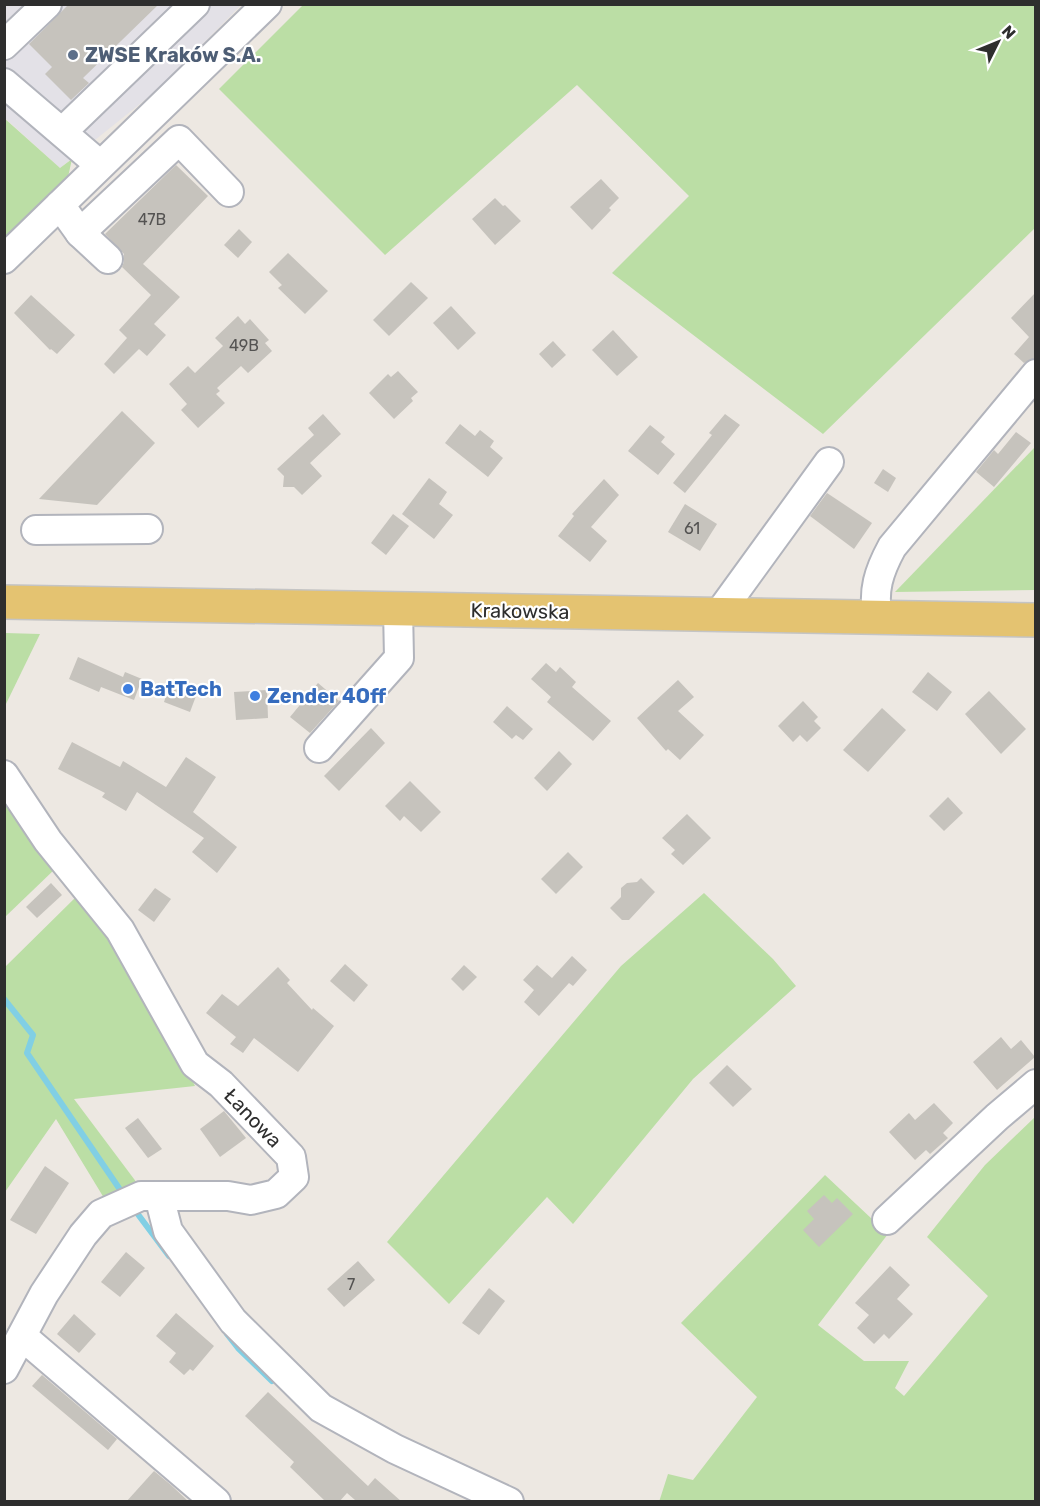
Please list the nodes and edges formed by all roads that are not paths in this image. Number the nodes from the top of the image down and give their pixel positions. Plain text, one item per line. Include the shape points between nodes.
1 (47, 4) edge
2 (195, 4) edge
3 (267, 4) edge
4 (4, 45) edge
5 (4, 83) edge
6 (62, 132) junction
7 (100, 165) junction
8 (229, 192) dead end
9 (60, 206) junction
10 (80, 233) junction
11 (108, 259) dead end
12 (4, 260) edge
13 (1035, 374) edge
14 (829, 462) dead end
15 (148, 529) dead end
16 (36, 530) dead end
17 (4, 602) edge
18 (398, 609) junction
19 (718, 615) junction
20 (878, 618) junction
21 (1035, 620) edge
22 (320, 748) dead end
23 (4, 775) edge
24 (1035, 1084) edge
25 (159, 1196) junction
26 (887, 1220) dead end
27 (22, 1336) junction
28 (4, 1369) edge
29 (216, 1502) edge
30 (509, 1502) edge

1 - 4 street
2 - 6 street
3 - 7 street
5 - 6 street
6 - 7 street
7 - 9 street
8 - 10 street via 179,140
9 - 10 street
9 - 12 street
10 - 11 street
13 - 20 street via 892,547 876,584 874,602
14 - 19 street
15 - 16 street
17 - 18 main road, Krakowska
18 - 19 main road, Krakowska
18 - 22 street via 399,657
19 - 20 main road, Krakowska
20 - 21 main road, Krakowska
23 - 25 street, Łanowa via 48,841 120,930 195,1064 221,1084 291,1157 294,1177 276,1194 251,1200
24 - 26 street
25 - 27 street, Łanowa via 141,1196 101,1214 44,1294
25 - 30 street via 168,1231 233,1321 321,1407 395,1449
27 - 28 street, Łanowa
27 - 29 street

